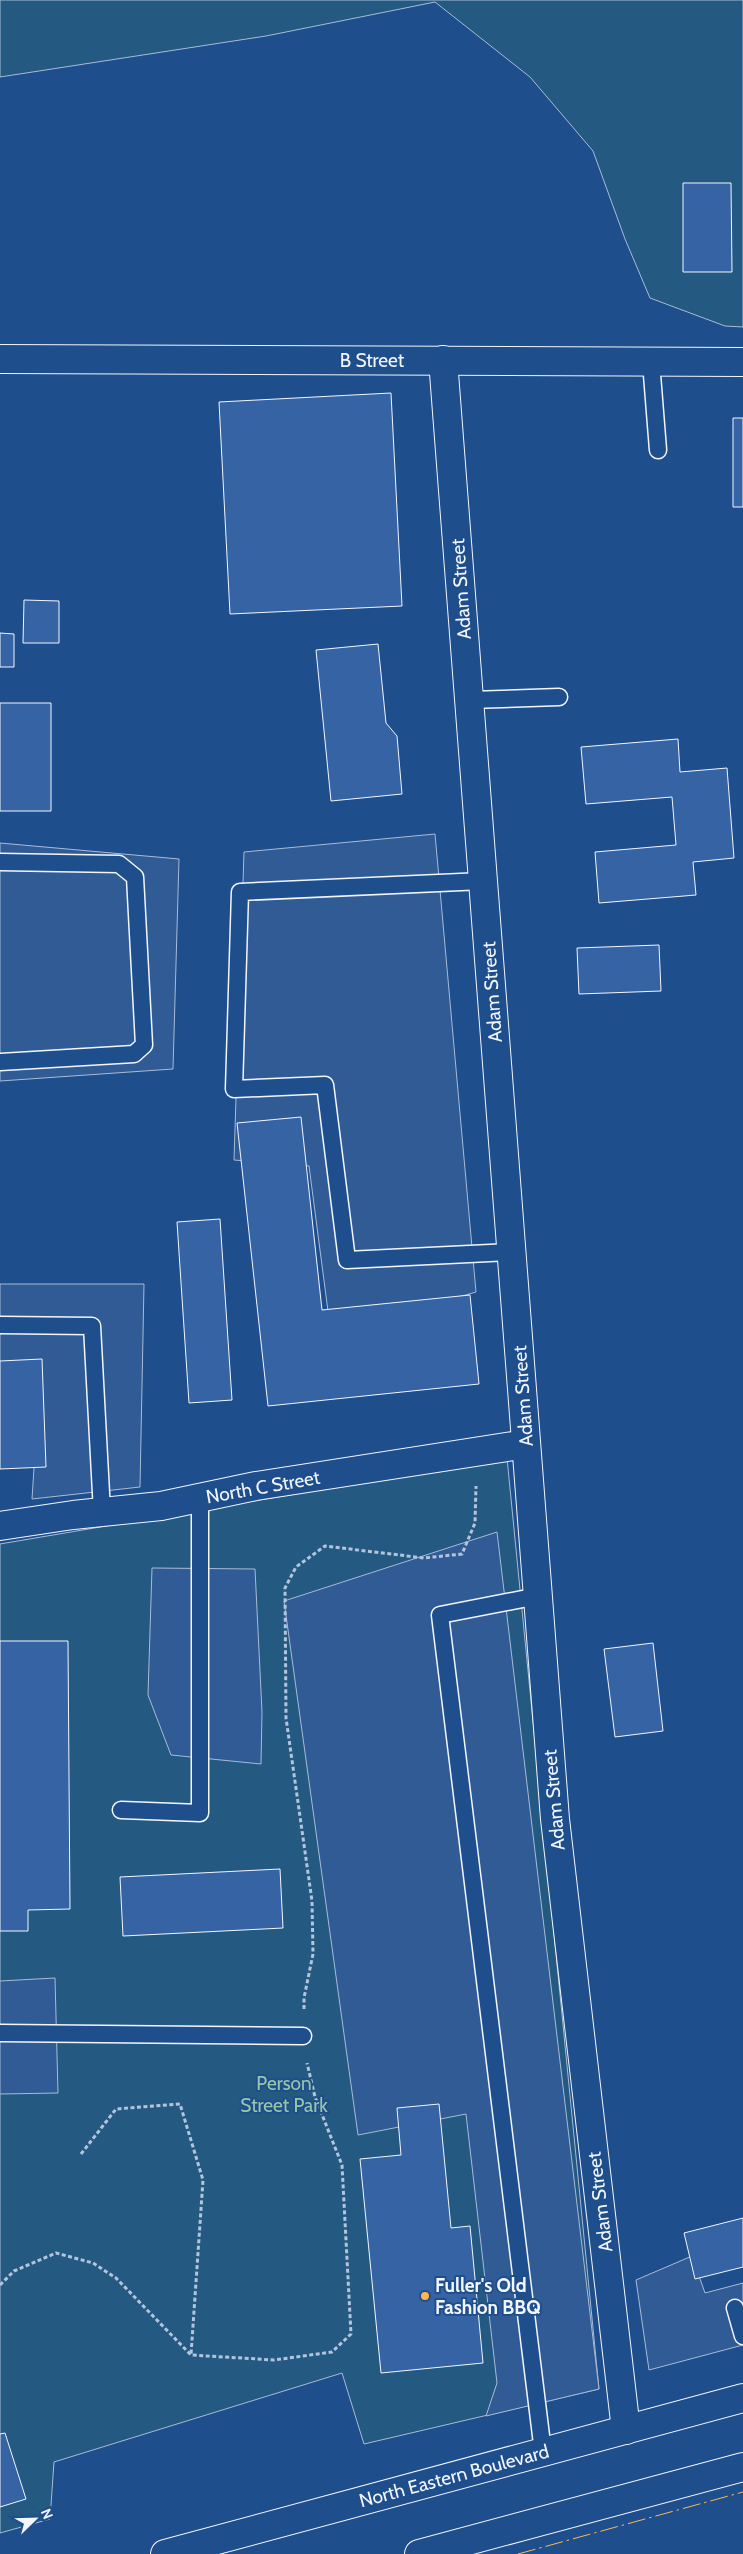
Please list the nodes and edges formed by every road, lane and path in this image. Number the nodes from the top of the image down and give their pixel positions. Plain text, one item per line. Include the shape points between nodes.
1 (0, 359) edge
2 (443, 360) junction
3 (651, 362) junction
4 (743, 362) edge
5 (658, 450) dead end
6 (559, 697) dead end
7 (470, 700) junction
8 (0, 862) edge
9 (483, 880) junction
10 (0, 1062) edge
11 (512, 1252) junction
12 (0, 1325) edge
13 (526, 1444) junction
14 (476, 1453) junction
15 (200, 1498) junction
16 (102, 1512) junction
17 (0, 1526) edge
18 (538, 1596) junction
19 (121, 1810) dead end
20 (0, 2033) edge
21 (303, 2036) junction
22 (81, 2154) dead end
23 (0, 2285) edge
24 (735, 2308) dead end
25 (743, 2336) edge
26 (191, 2355) junction
27 (743, 2398) edge
28 (626, 2430) junction
29 (542, 2452) junction
30 (743, 2467) edge
31 (165, 2554) edge
32 (420, 2554) edge

1 - 2 main road, B Street
2 - 3 main road, B Street
2 - 7 main road, Adam Street
3 - 4 main road, B Street
3 - 5 lane
6 - 7 lane
7 - 9 main road, Adam Street
8 - 10 lane via 118,864 135,877 144,1045 134,1054
9 - 11 main road, Adam Street
9 - 11 lane via 240,892 234,1089 325,1085 347,1260
11 - 13 main road, Adam Street
12 - 16 lane via 92,1326
13 - 14 main road, North C Street
13 - 18 main road, Adam Street
14 - 15 main road, North C Street via 256,1486
14 - 21 path via 476,1523 462,1554 424,1558 325,1546 296,1567 285,1588 286,1718 312,1901 313,1954 304,1998
15 - 16 main road, North C Street
15 - 19 lane via 200,1813
16 - 17 main road, North C Street
18 - 28 main road, Adam Street via 555,1819
18 - 29 lane via 440,1615
20 - 21 lane
21 - 26 path via 315,2097 342,2165 351,2334 332,2352 274,2360
22 - 26 path via 116,2109 180,2104 203,2180
23 - 26 path via 14,2271 56,2254 93,2263 116,2278
24 - 25 lane
27 - 28 main road, North Eastern Boulevard
28 - 29 main road, North Eastern Boulevard
29 - 31 main road, North Eastern Boulevard
30 - 32 main road

